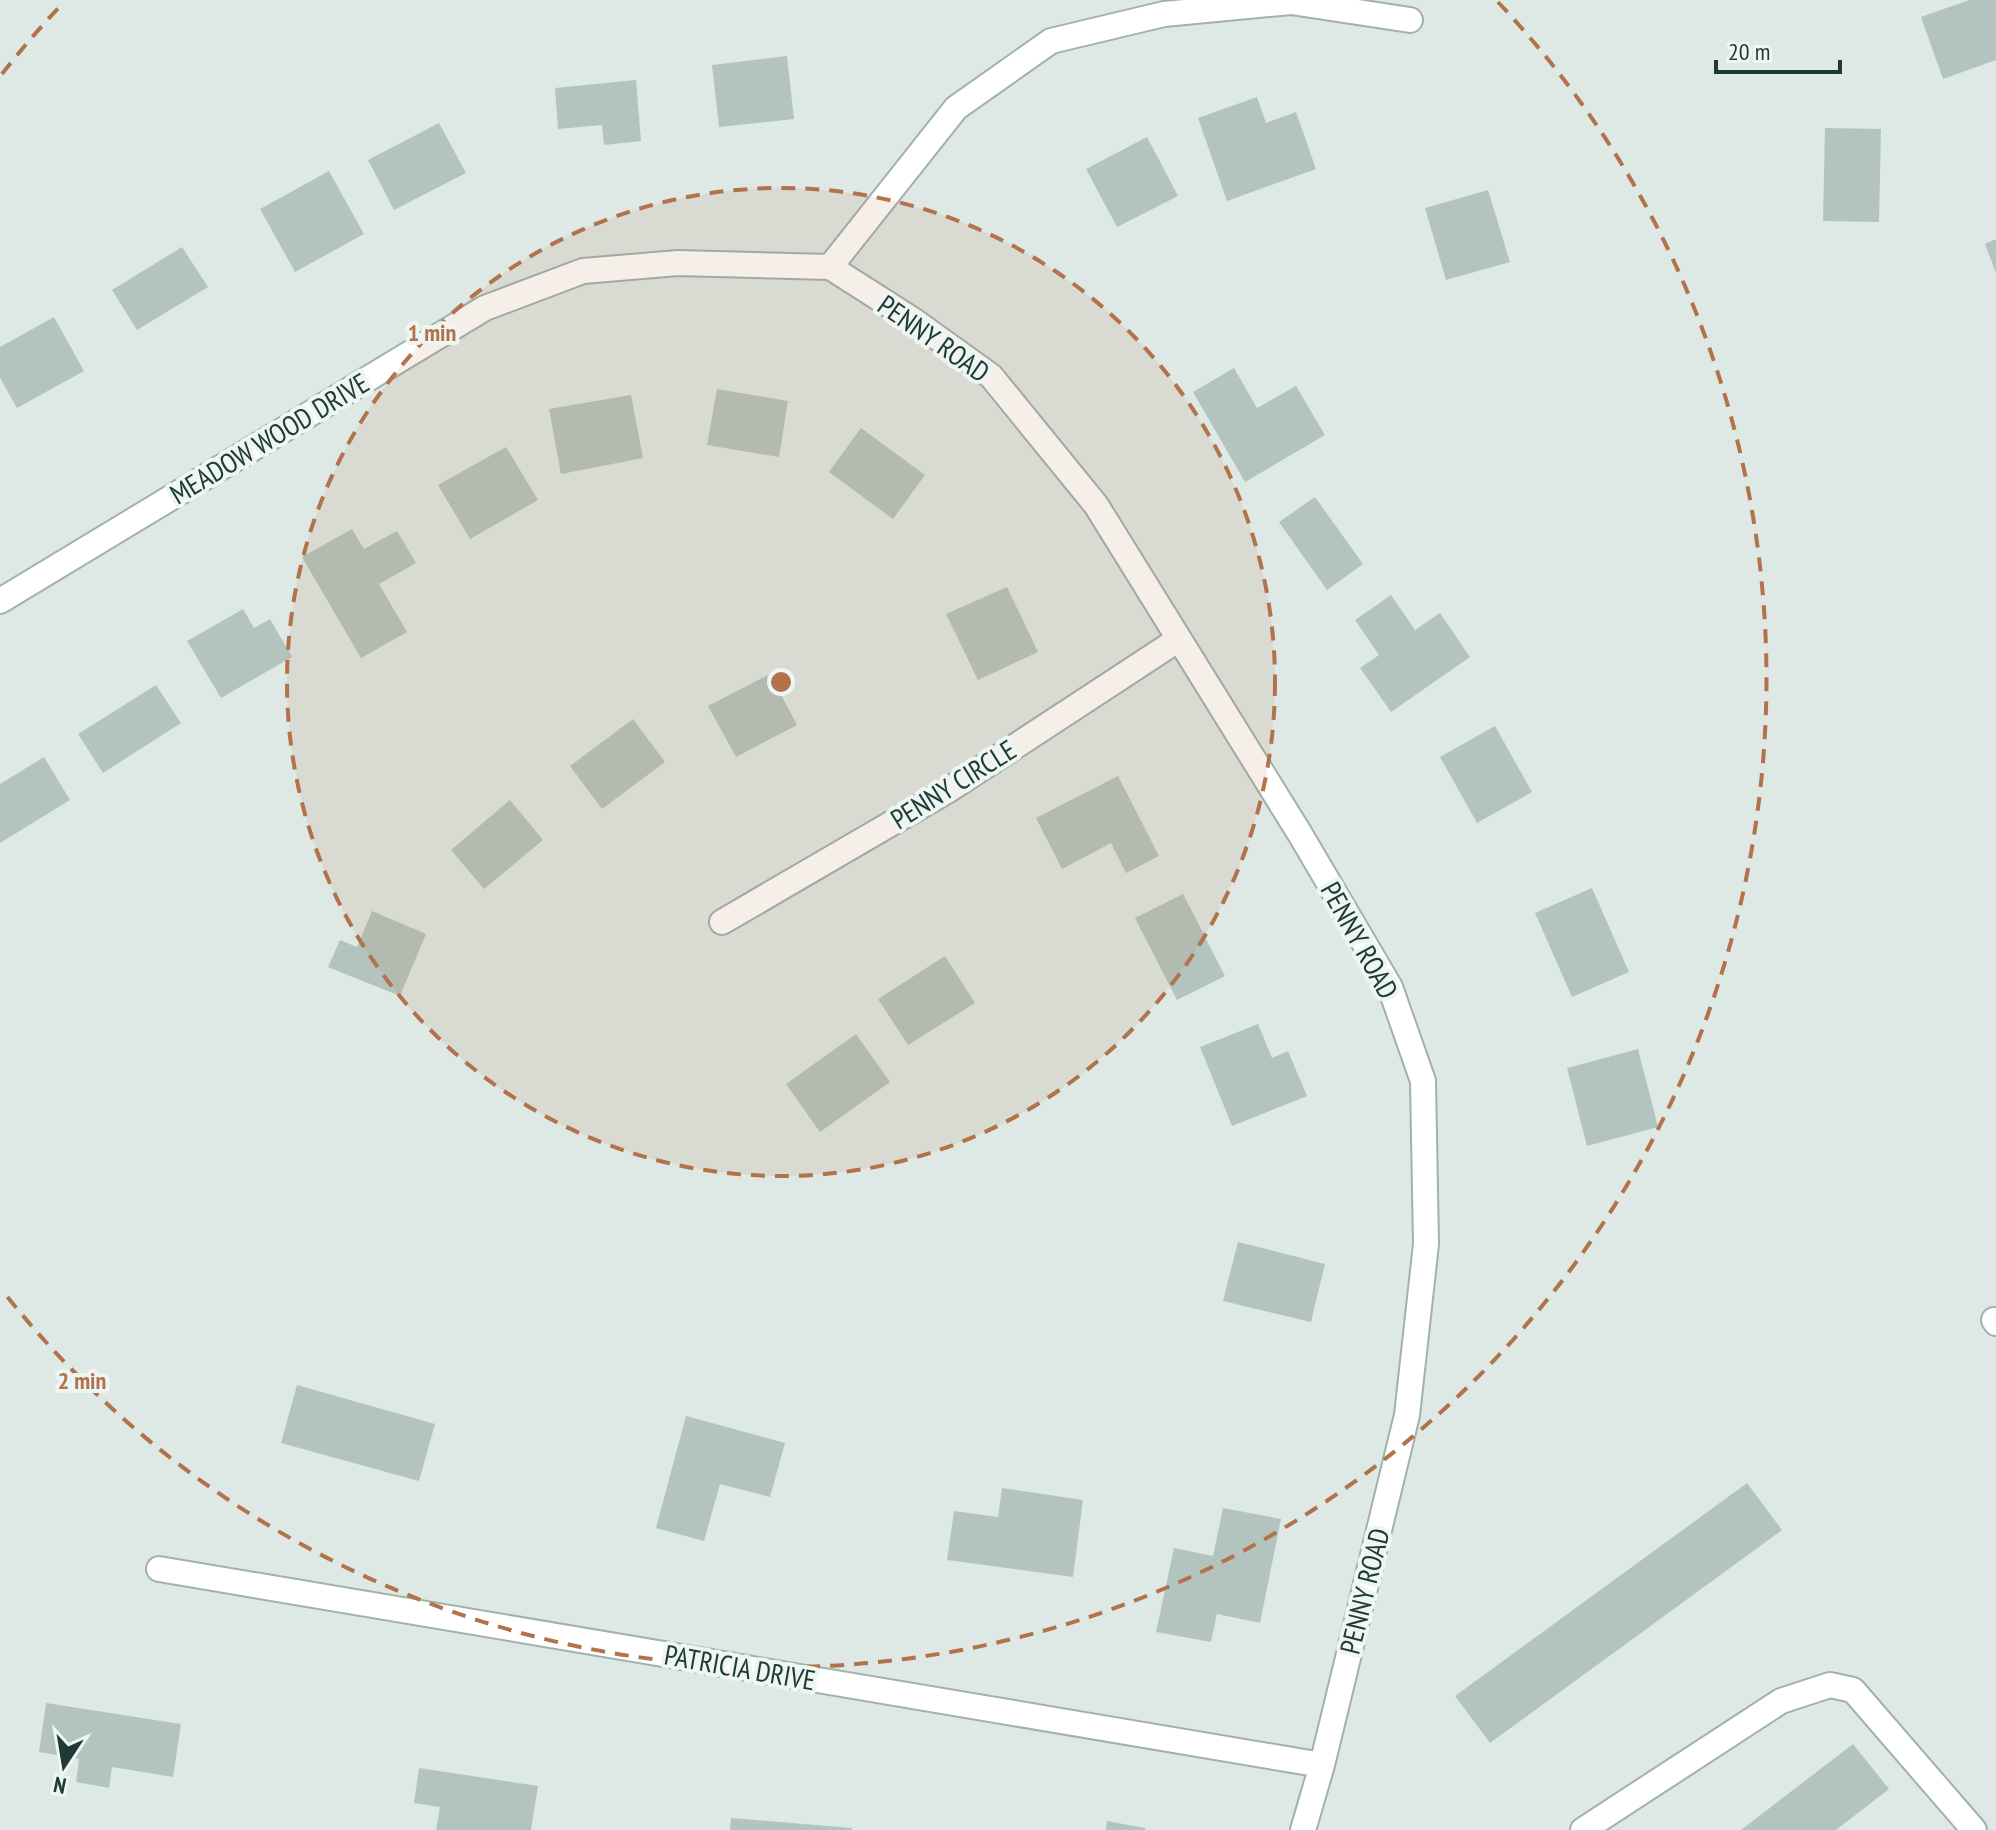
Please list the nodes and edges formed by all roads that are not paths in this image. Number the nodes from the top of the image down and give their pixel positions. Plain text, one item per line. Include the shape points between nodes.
1 (1410, 20) dead end
2 (830, 267) junction
3 (0, 601) edge
4 (1179, 639) junction
5 (722, 922) dead end
6 (159, 1569) dead end
7 (1322, 1765) junction
8 (1303, 1830) edge
9 (1583, 1830) edge
10 (1974, 1830) edge

1 - 2 street via 1291,2 1164,14 1051,41 956,108
2 - 3 street, MEADOW WOOD DRIVE via 678,263 583,271 485,308
2 - 4 street, PENNY ROAD via 991,376 1096,505
4 - 5 street, PENNY CIRCLE via 947,791
4 - 7 street, PENNY ROAD via 1390,987 1423,1081 1426,1244 1407,1415
6 - 7 street, PATRICIA DRIVE
7 - 8 street, PENNY ROAD
9 - 10 street via 1781,1701 1830,1685 1853,1690

